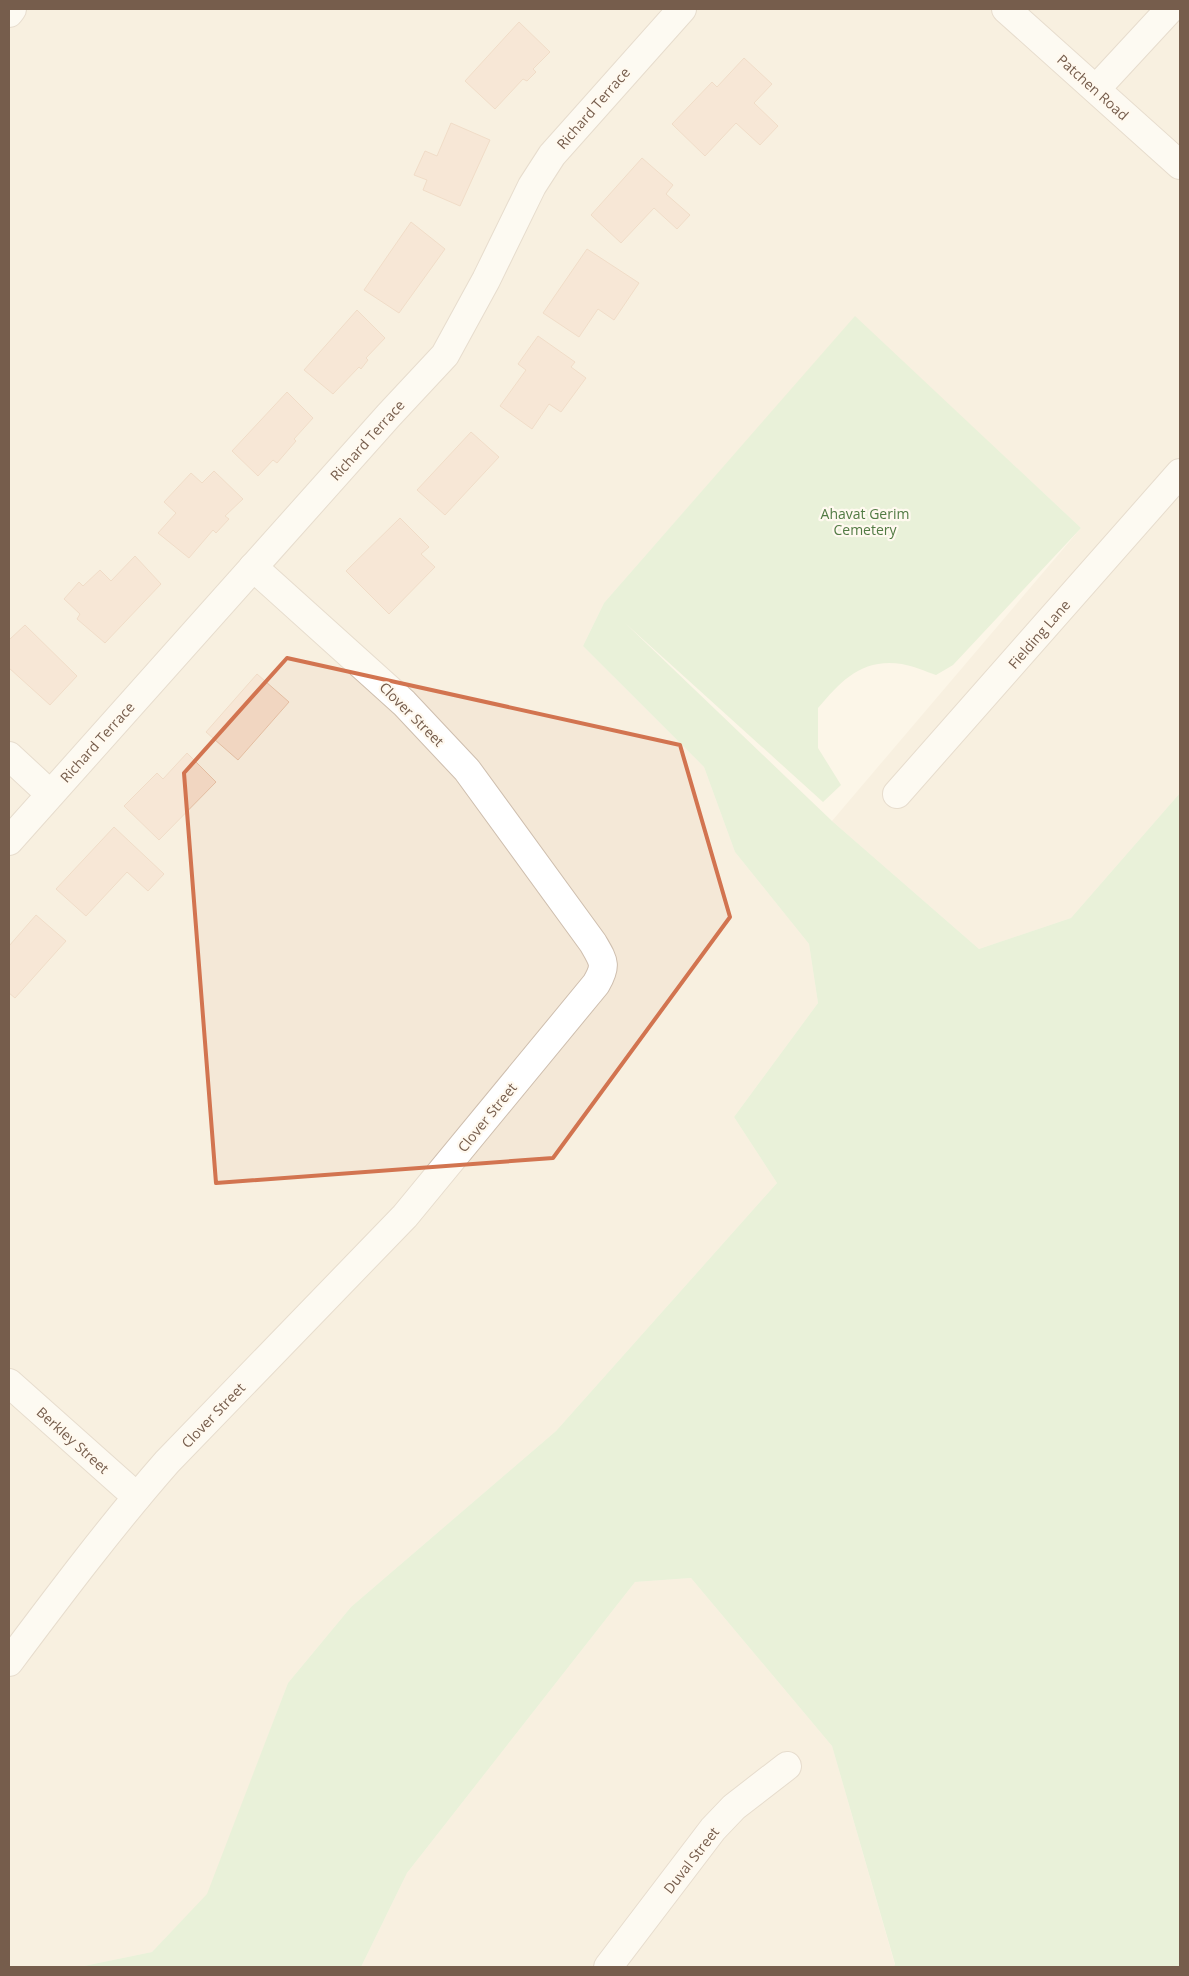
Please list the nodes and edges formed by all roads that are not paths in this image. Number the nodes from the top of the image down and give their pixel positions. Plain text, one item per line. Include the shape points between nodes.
1 (12, 9) edge
2 (682, 9) edge
3 (1006, 9) edge
4 (1170, 9) edge
5 (9, 13) edge
6 (1096, 89) junction
7 (1180, 164) edge
8 (1180, 474) edge
9 (253, 567) junction
10 (9, 756) edge
11 (50, 794) junction
12 (897, 794) dead end
13 (9, 841) edge
14 (9, 1383) edge
15 (137, 1497) junction
16 (9, 1662) edge
17 (787, 1766) dead end
18 (608, 1967) edge

1 - 5 street
2 - 9 street, Richard Terrace via 552,155 532,186 445,355
3 - 6 street, Patchen Road
4 - 6 street
6 - 7 street, Patchen Road
8 - 12 street, Fielding Lane
9 - 11 street, Richard Terrace
9 - 15 street, Clover Street via 404,703 467,770 593,943 604,970 596,984 405,1216
10 - 11 street
11 - 13 street, Richard Terrace
14 - 15 street, Berkley Street
15 - 16 street, Clover Street via 104,1535
17 - 18 street, Duval Street via 734,1807 714,1829

